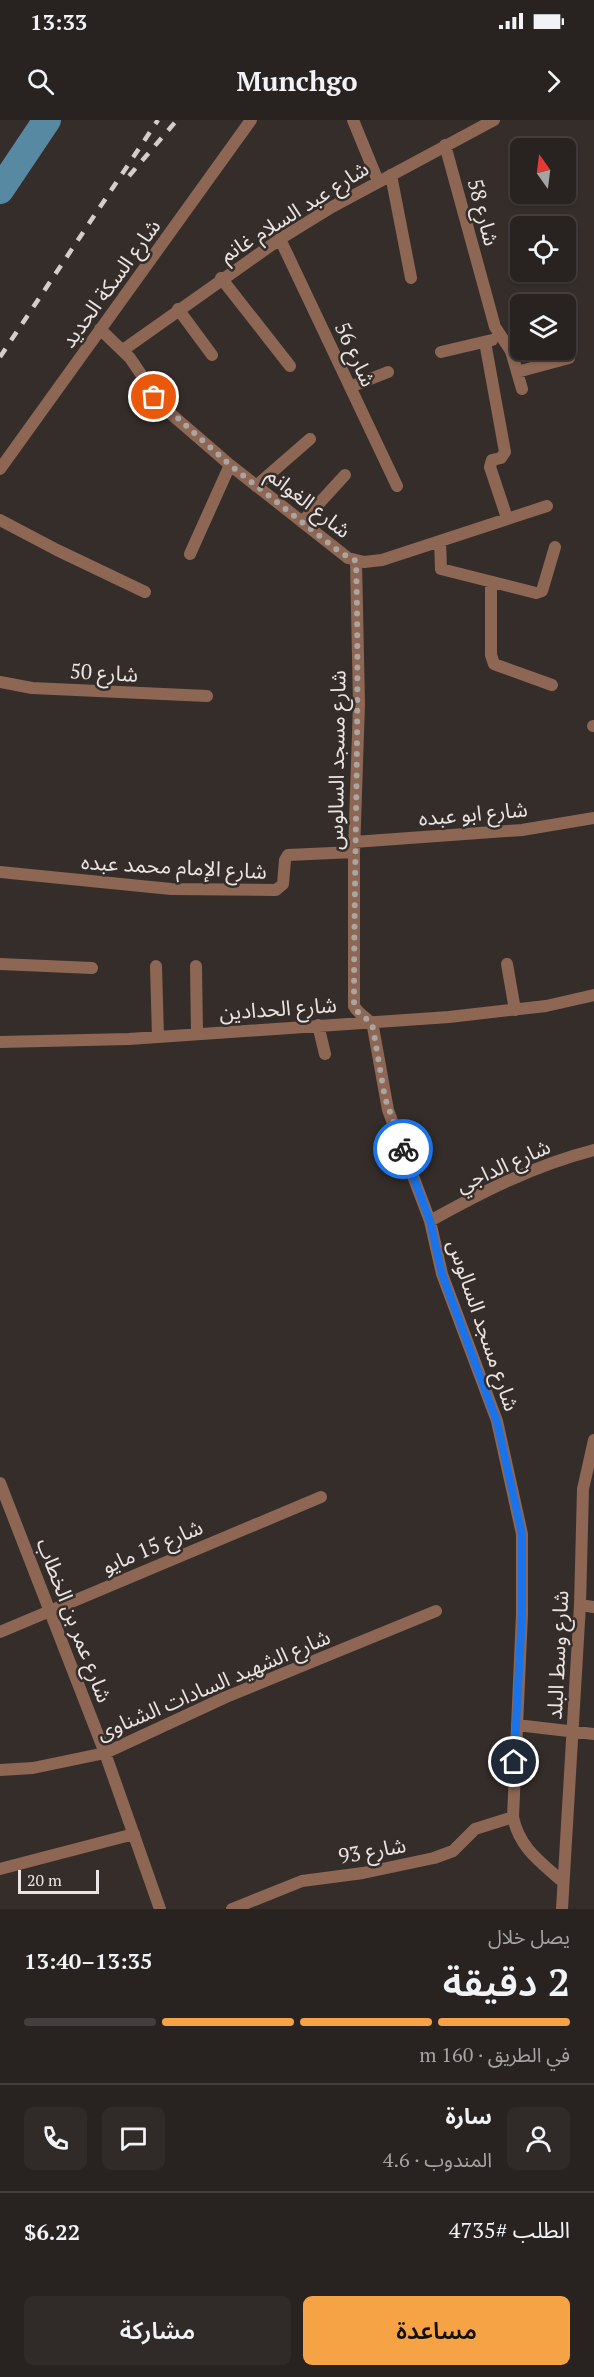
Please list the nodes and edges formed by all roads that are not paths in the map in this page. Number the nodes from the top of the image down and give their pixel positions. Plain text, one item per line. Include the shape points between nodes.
1 (251, 120) edge
2 (352, 120) edge
3 (494, 120) edge
4 (445, 146) junction
5 (391, 175) junction
6 (378, 182) junction
7 (280, 239) junction
8 (221, 278) junction
9 (411, 278) dead end
10 (178, 309) junction
11 (100, 329) junction
12 (502, 338) junction
13 (485, 342) junction
14 (123, 350) junction
15 (441, 352) dead end
16 (212, 355) dead end
17 (562, 360) edge
18 (290, 366) dead end
19 (388, 372) dead end
20 (517, 372) junction
21 (350, 387) junction
22 (522, 389) dead end
23 (310, 439) dead end
24 (230, 465) junction
25 (0, 469) edge
26 (345, 475) dead end
27 (256, 486) junction
28 (397, 486) dead end
29 (547, 506) dead end
30 (507, 518) junction
31 (0, 520) edge
32 (302, 522) junction
33 (440, 541) junction
34 (555, 547) dead end
35 (190, 554) dead end
36 (356, 561) junction
37 (491, 582) junction
38 (145, 592) dead end
39 (0, 682) edge
40 (552, 685) dead end
41 (207, 696) dead end
42 (594, 818) edge
43 (354, 847) junction
44 (0, 872) edge
45 (0, 964) edge
46 (507, 964) dead end
47 (156, 966) dead end
48 (196, 966) dead end
49 (92, 968) dead end
50 (594, 995) edge
51 (515, 1010) junction
52 (371, 1021) junction
53 (318, 1025) junction
54 (197, 1034) junction
55 (158, 1037) junction
56 (0, 1042) edge
57 (325, 1054) dead end
58 (594, 1150) edge
59 (430, 1221) junction
60 (594, 1440) edge
61 (0, 1483) edge
62 (321, 1497) dead end
63 (589, 1515) edge
64 (580, 1605) junction
65 (594, 1607) edge
66 (52, 1611) junction
67 (436, 1611) dead end
68 (0, 1632) edge
69 (517, 1725) junction
70 (573, 1730) junction
71 (594, 1734) edge
72 (105, 1753) junction
73 (0, 1770) edge
74 (513, 1817) junction
75 (134, 1834) junction
76 (0, 1869) edge
77 (562, 1881) junction
78 (160, 1909) edge
79 (232, 1909) edge
80 (562, 1909) edge

1 - 11 street, شارع السكة الحديد
2 - 6 street
3 - 4 street, شارع عبد السلام غانم
4 - 5 street, شارع عبد السلام غانم
4 - 12 street, شارع 58 via 495,327
5 - 6 street, شارع عبد السلام غانم
5 - 9 street
6 - 7 street, شارع عبد السلام غانم
7 - 8 street, شارع عبد السلام غانم
7 - 21 street, شارع 56
8 - 10 street, شارع عبد السلام غانم
8 - 18 street
10 - 14 street, شارع عبد السلام غانم
10 - 16 street
11 - 14 street, شارع الغوانم
11 - 25 street, شارع السكة الحديد
12 - 13 street
12 - 20 street, شارع 58
13 - 15 street
13 - 30 street via 505,452 501,458 492,460 490,467
14 - 24 street, شارع الغوانم via 159,402
17 - 20 street
19 - 21 street
20 - 22 street, شارع 58
21 - 28 street, شارع 56
23 - 27 street
24 - 27 street, شارع الغوانم
24 - 35 street
26 - 32 street
27 - 32 street, شارع الغوانم
29 - 30 street, شارع الغوانم
30 - 33 street, شارع الغوانم
31 - 38 street
32 - 36 street, شارع الغوانم
33 - 36 street, شارع الغوانم via 374,562
33 - 37 street via 441,569
34 - 37 street via 542,591
36 - 43 street, شارع مسجد السالوس via 359,704
37 - 40 street via 494,664
39 - 41 street, شارع 50
42 - 43 street, شارع ابو عبده via 522,830
43 - 44 street, شارع الإمام محمد عبده via 288,855 283,884 276,890 171,889
43 - 52 street, شارع مسجد السالوس via 354,1006
45 - 49 street
46 - 51 street
47 - 55 street
48 - 54 street
50 - 51 street, شارع الحدادين
51 - 52 street, شارع الحدادين
52 - 53 street, شارع الحدادين
52 - 59 street, شارع مسجد السالوس via 387,1104
53 - 54 street, شارع الحدادين
53 - 57 street
54 - 55 street, شارع الحدادين
55 - 56 street, شارع الحدادين
58 - 59 street, شارع الداجي via 507,1181
59 - 69 street, شارع مسجد السالوس via 442,1274 497,1422 522,1534
60 - 63 street, شارع وسط البلد via 583,1489
61 - 66 street, شارع عمر بن الخطاب
62 - 66 street, شارع 15 مايو
63 - 64 street, شارع وسط البلد
64 - 65 street
64 - 70 street, شارع وسط البلد
66 - 68 street, شارع 15 مايو
66 - 72 street, شارع عمر بن الخطاب
67 - 72 street, شارع الشهيد السادات الشناوى via 226,1697
69 - 70 street
69 - 74 street, شارع مسجد السالوس
70 - 71 street
70 - 77 street, شارع وسط البلد
72 - 73 street, شارع الشهيد السادات الشناوى via 33,1768
72 - 75 street, شارع عمر بن الخطاب
74 - 77 street, شارع مسجد السالوس via 516,1834 528,1852
74 - 79 street, شارع 93 via 475,1829 453,1851 434,1858 302,1881
75 - 76 street
75 - 78 street, شارع عمر بن الخطاب
77 - 80 street, شارع وسط البلد

